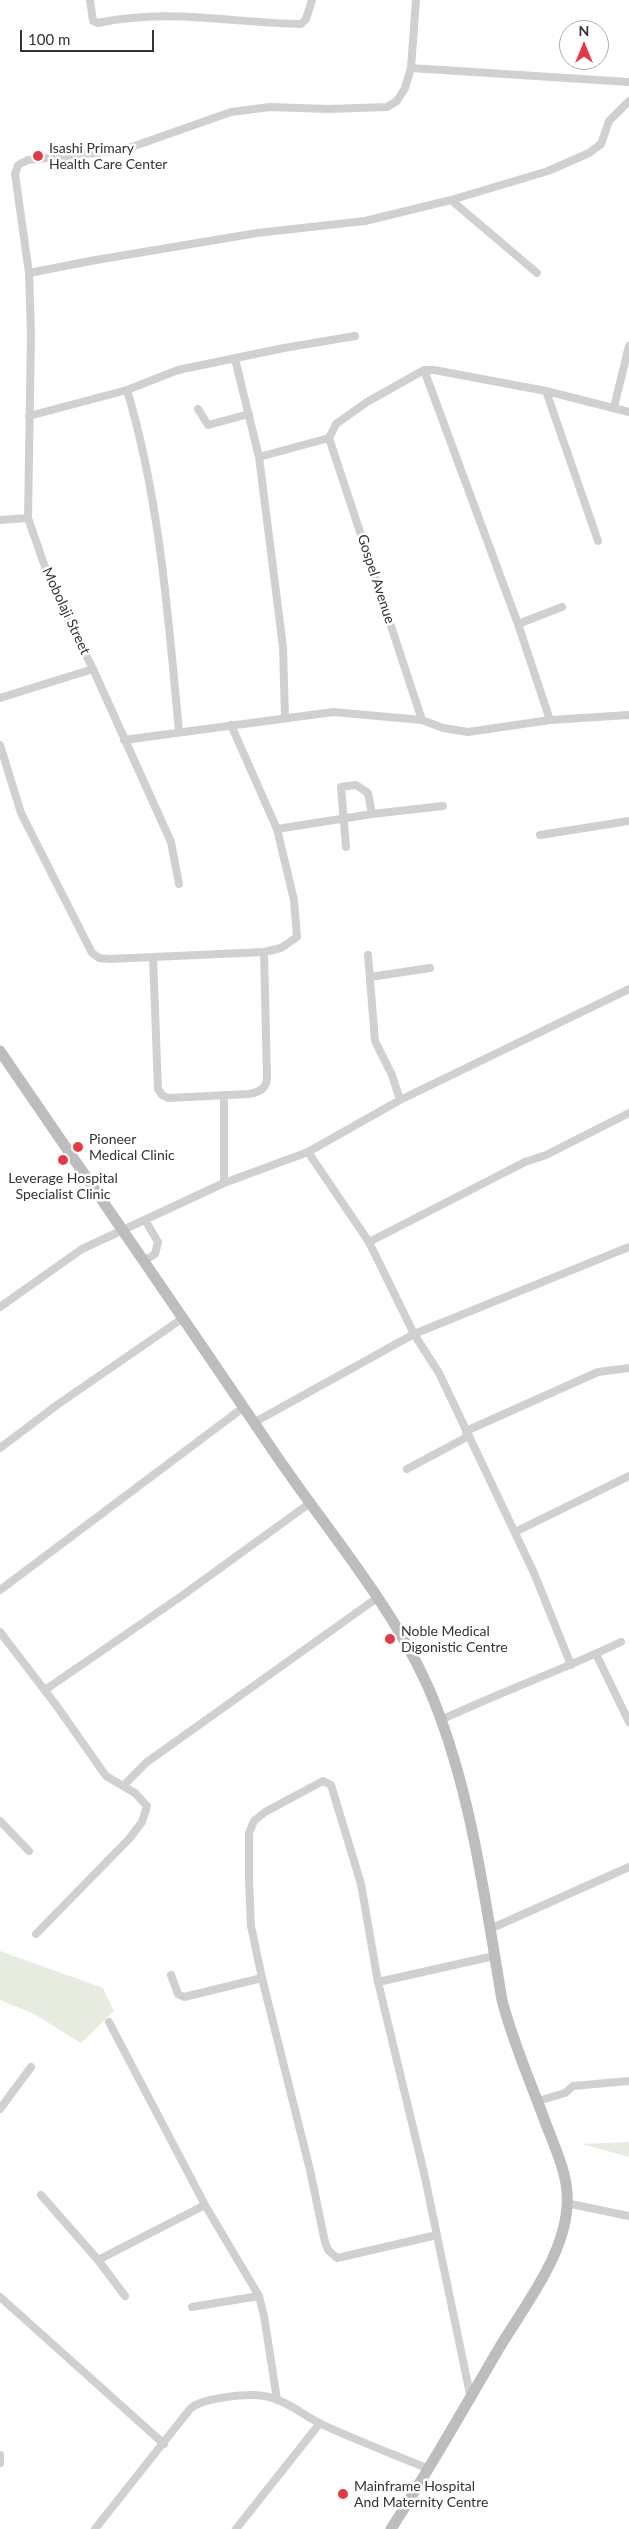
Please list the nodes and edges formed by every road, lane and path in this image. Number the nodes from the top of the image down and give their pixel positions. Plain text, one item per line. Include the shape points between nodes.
1 (90, 0) edge
2 (312, 0) edge
3 (416, 0) edge
4 (411, 68) junction
5 (629, 82) edge
6 (629, 101) edge
7 (451, 200) junction
8 (29, 273) junction
9 (537, 273) dead end
10 (355, 336) dead end
11 (629, 346) edge
12 (236, 359) junction
13 (424, 370) junction
14 (127, 390) junction
15 (546, 391) junction
16 (614, 407) junction
17 (198, 409) dead end
18 (629, 412) edge
19 (249, 414) junction
20 (29, 416) junction
21 (329, 438) junction
22 (259, 457) junction
23 (28, 518) junction
24 (0, 520) edge
25 (598, 541) dead end
26 (562, 608) dead end
27 (518, 624) junction
28 (93, 669) junction
29 (0, 698) edge
30 (629, 715) edge
31 (285, 718) junction
32 (422, 720) junction
33 (550, 720) junction
34 (231, 725) junction
35 (179, 731) junction
36 (124, 740) junction
37 (0, 746) edge
38 (443, 806) dead end
39 (372, 814) junction
40 (343, 819) junction
41 (629, 821) edge
42 (277, 829) junction
43 (540, 835) dead end
44 (346, 847) dead end
45 (179, 884) dead end
46 (264, 952) junction
47 (368, 955) dead end
48 (152, 957) junction
49 (430, 968) dead end
50 (370, 977) junction
51 (629, 989) edge
52 (2, 1058) edge
53 (224, 1095) junction
54 (400, 1100) junction
55 (629, 1113) edge
56 (308, 1152) junction
57 (224, 1183) junction
58 (145, 1220) junction
59 (122, 1231) junction
60 (370, 1242) junction
61 (629, 1247) edge
62 (144, 1261) junction
63 (0, 1307) edge
64 (184, 1318) junction
65 (414, 1334) junction
66 (629, 1368) edge
67 (244, 1407) junction
68 (255, 1422) junction
69 (466, 1431) junction
70 (0, 1448) edge
71 (407, 1469) dead end
72 (629, 1476) edge
73 (310, 1503) junction
74 (515, 1532) junction
75 (0, 1590) edge
76 (377, 1598) junction
77 (0, 1632) edge
78 (622, 1642) dead end
79 (596, 1654) junction
80 (571, 1665) junction
81 (45, 1690) junction
82 (441, 1720) junction
83 (629, 1722) edge
84 (123, 1786) junction
85 (0, 1821) edge
86 (29, 1851) dead end
87 (629, 1867) edge
88 (490, 1929) junction
89 (36, 1934) dead end
90 (494, 1956) junction
91 (171, 1975) dead end
92 (262, 1978) junction
93 (378, 1982) junction
94 (109, 2022) dead end
95 (31, 2067) dead end
96 (629, 2082) edge
97 (538, 2101) junction
98 (0, 2109) edge
99 (41, 2195) dead end
100 (566, 2203) junction
101 (205, 2205) junction
102 (629, 2216) edge
103 (437, 2235) junction
104 (98, 2260) junction
105 (125, 2296) dead end
106 (259, 2296) junction
107 (0, 2297) edge
108 (192, 2307) dead end
109 (470, 2399) junction
110 (277, 2400) junction
111 (320, 2423) junction
112 (164, 2444) junction
113 (0, 2455) edge
114 (0, 2463) edge
115 (429, 2469) junction
116 (95, 2529) edge
117 (236, 2529) edge
118 (391, 2529) edge

1 - 2 street via 93,21 98,23 170,16 301,24
3 - 4 street
4 - 5 street
4 - 8 street, Mobolaji Street via 398,101 387,107 270,107 231,112 123,150 28,160 18,164 15,174
6 - 7 street via 609,121 601,144 589,153 548,171
7 - 8 street via 365,221 256,232
7 - 9 street
8 - 20 street, Mobolaji Street
10 - 12 street
11 - 16 street
12 - 14 street via 178,370
12 - 19 street
13 - 15 street
13 - 21 street via 367,402 336,424
13 - 27 street
14 - 20 street
14 - 35 street via 140,435 165,585
15 - 16 street
15 - 25 street
16 - 18 street
17 - 19 street via 208,426
19 - 22 street
20 - 23 street, Mobolaji Street
21 - 22 street
21 - 32 street, Gospel Avenue
22 - 31 street via 281,629
23 - 24 street
23 - 28 street, Mobolaji Street via 52,587
26 - 27 street
27 - 33 street
28 - 29 street
28 - 36 street, Mobolaji Street
30 - 33 street
31 - 32 street via 333,712
31 - 34 street
32 - 33 street via 468,732
34 - 35 street
34 - 42 street
35 - 36 street
36 - 45 street, Mobolaji Street via 171,842
37 - 48 street via 21,813 92,953 109,959
38 - 39 street
39 - 40 street
39 - 40 street via 368,793 356,785 341,787
40 - 42 street
40 - 44 street
41 - 43 street
42 - 46 street via 294,900 298,934 292,943
46 - 48 street
46 - 53 street via 267,1082 260,1092
47 - 50 street
48 - 53 street via 160,1092 168,1098
49 - 50 street
50 - 54 street via 375,1041
51 - 54 street
52 - 59 street
53 - 57 street
54 - 56 street
55 - 60 street via 555,1151 525,1162
56 - 57 street
56 - 60 street
57 - 58 street
58 - 59 street
58 - 62 street via 158,1242 155,1254
59 - 62 street
59 - 63 street via 82,1249
60 - 65 street
61 - 65 street
62 - 64 street
64 - 67 street
64 - 70 street
65 - 68 street
65 - 69 street via 438,1372
66 - 69 street via 598,1372
67 - 68 street
67 - 75 street
68 - 73 street
69 - 71 street via 466,1437
69 - 74 street
72 - 74 street
73 - 76 street
73 - 81 street
74 - 80 street
76 - 82 street via 422,1674
76 - 84 street via 146,1762
77 - 81 street
78 - 79 street
79 - 80 street
79 - 83 street
80 - 82 street via 506,1689
81 - 84 street via 106,1776
82 - 88 street via 465,1798
84 - 89 street via 146,1804 142,1822 129,1840
85 - 86 street
87 - 88 street
88 - 90 street
90 - 93 street
90 - 97 street via 509,2029
91 - 92 street via 178,1994 184,1997
92 - 93 street via 251,1926 251,1824 265,1812 324,1781 331,1784 361,1884
92 - 103 street via 328,2250 337,2258 345,2257
93 - 103 street
94 - 101 street
95 - 98 street
96 - 97 street via 573,2086 565,2093
97 - 100 street via 554,2143 567,2191
99 - 104 street
100 - 102 street
100 - 109 street via 563,2232 536,2291
101 - 104 street
101 - 106 street
103 - 109 street
104 - 105 street
106 - 108 street
106 - 110 street
107 - 112 street
109 - 115 street
110 - 111 street
110 - 112 street via 253,2395 202,2402 190,2410
111 - 115 street
111 - 117 street
112 - 116 street
113 - 114 street
115 - 118 street

